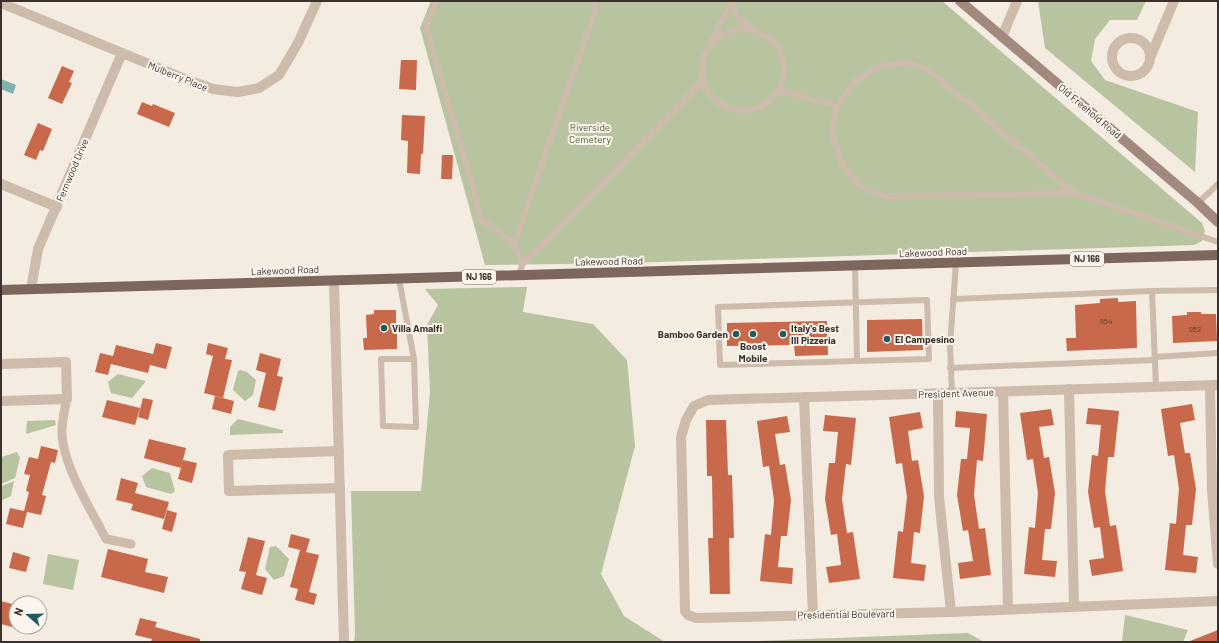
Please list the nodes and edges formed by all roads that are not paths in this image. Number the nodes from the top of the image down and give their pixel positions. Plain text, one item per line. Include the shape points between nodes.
1 (317, 1) edge
2 (437, 1) edge
3 (594, 1) edge
4 (960, 1) edge
5 (1017, 1) edge
6 (1174, 1) edge
7 (732, 2) edge
8 (1, 3) edge
9 (753, 29) junction
10 (1002, 37) junction
11 (706, 51) junction
12 (122, 53) junction
13 (1150, 59) dead end
14 (702, 78) junction
15 (779, 90) junction
16 (837, 106) junction
17 (1, 184) edge
18 (1218, 184) edge
19 (1074, 193) junction
20 (1198, 203) junction
21 (57, 207) junction
22 (1218, 222) edge
23 (1218, 242) edge
24 (514, 244) junction
25 (1218, 255) edge
26 (956, 263) junction
27 (522, 265) junction
28 (855, 266) junction
29 (519, 275) junction
30 (398, 279) junction
31 (334, 281) junction
32 (31, 289) junction
33 (1, 290) edge
34 (1218, 290) edge
35 (1152, 291) junction
36 (953, 299) junction
37 (856, 303) junction
38 (1218, 353) edge
39 (1155, 358) junction
40 (414, 359) junction
41 (857, 361) junction
42 (1, 364) edge
43 (950, 368) junction
44 (1214, 386) edge
45 (1156, 387) junction
46 (1069, 389) junction
47 (1002, 392) junction
48 (952, 393) junction
49 (938, 394) junction
50 (804, 397) junction
51 (66, 400) junction
52 (1, 401) edge
53 (694, 406) joint
54 (339, 452) junction
55 (340, 488) junction
56 (131, 544) dead end
57 (1218, 564) edge
58 (1218, 601) edge
59 (1074, 606) junction
60 (1008, 609) junction
61 (951, 612) junction
62 (813, 615) junction
63 (344, 642) edge

1 - 12 street, Mulberry Place via 298,43 279,75 259,88 238,92 213,89
2 - 24 lane via 426,27 480,218
3 - 24 lane via 596,8
4 - 10 main road, Old Freehold Road
5 - 10 street
6 - 13 street
7 - 9 lane via 738,18
7 - 11 lane
8 - 12 street, Mulberry Place
9 - 11 lane via 743,28 722,34
9 - 15 lane via 765,34 781,52 784,77
10 - 20 main road, Old Freehold Road
11 - 14 lane via 702,64
12 - 21 street, Fernwood Drive
14 - 15 lane via 717,102 730,109 758,109 770,101
14 - 27 lane via 698,86
15 - 16 lane
16 - 19 lane via 856,80 882,66 909,63 930,71
16 - 19 lane via 832,133 843,166 863,188 885,196
17 - 21 street
18 - 20 lane
19 - 23 lane
20 - 22 main road, Old Freehold Road
21 - 32 street, Fernwood Drive via 38,249
24 - 27 lane
25 - 26 main road, Lakewood Road / NJ 166
26 - 28 main road, Lakewood Road / NJ 166
26 - 36 lane
27 - 29 lane
28 - 29 main road, Lakewood Road / NJ 166
28 - 37 lane
29 - 30 main road, Lakewood Road / NJ 166
30 - 31 main road, Lakewood Road / NJ 166
30 - 40 lane
31 - 32 main road, Lakewood Road / NJ 166
31 - 54 street
32 - 33 main road, Lakewood Road / NJ 166
34 - 35 lane
35 - 36 lane
35 - 39 lane
36 - 43 lane
37 - 41 lane
37 - 41 lane via 927,300 929,359
37 - 41 lane via 718,307 720,365
38 - 39 lane
39 - 43 lane
39 - 45 lane
40 - 40 lane via 416,427 383,426 381,359
42 - 51 street via 66,362
43 - 48 lane
44 - 45 street, President Avenue
44 - 57 street via 1212,490
45 - 46 street, President Avenue
46 - 47 street, President Avenue
46 - 59 street
47 - 48 street, President Avenue
47 - 60 street
48 - 49 street, President Avenue
49 - 50 street, President Avenue
49 - 61 street via 939,497
50 - 53 street, President Avenue via 708,400
50 - 62 street
51 - 52 street
51 - 56 street via 62,442 69,466 106,538
53 - 62 street, Presidential Boulevard via 681,437 685,610 688,615 696,618
54 - 55 street
54 - 55 street via 228,455 229,491
55 - 63 street
58 - 59 street, Presidential Boulevard
59 - 60 street, Presidential Boulevard
60 - 61 street, Presidential Boulevard
61 - 62 street, Presidential Boulevard

